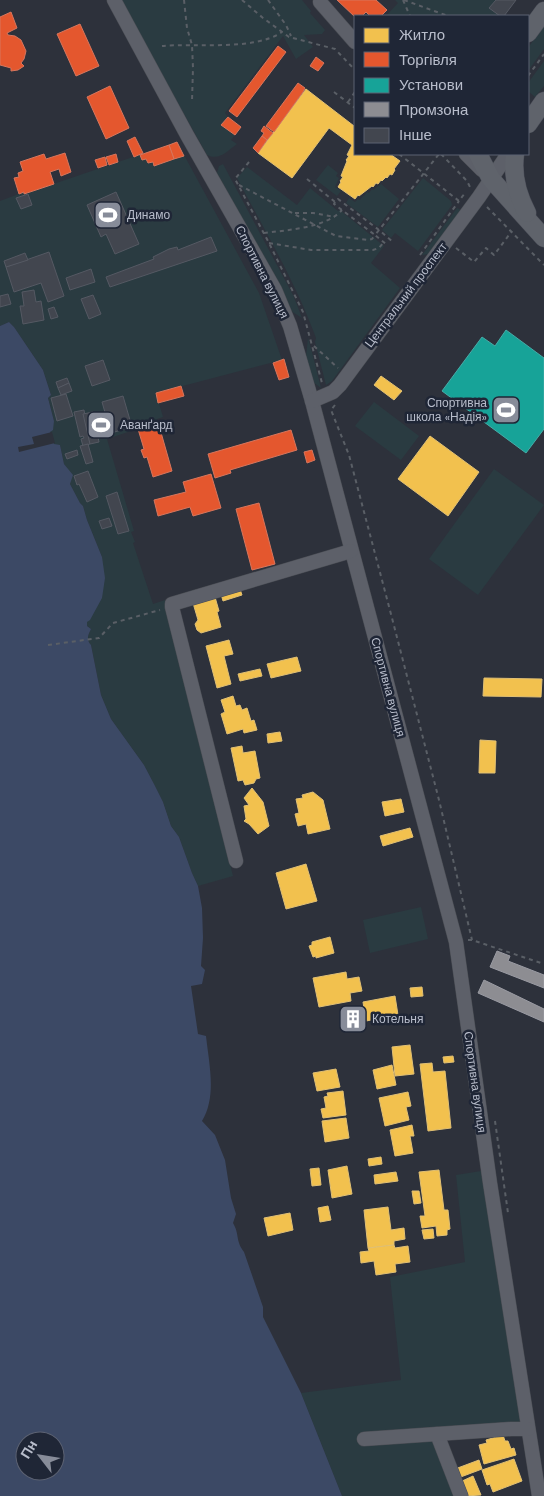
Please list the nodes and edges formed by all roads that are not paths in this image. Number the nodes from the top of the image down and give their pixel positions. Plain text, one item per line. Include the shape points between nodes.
1 (114, 0) edge
2 (320, 2) dead end
3 (544, 11) edge
4 (529, 32) edge
5 (354, 41) edge
6 (544, 101) edge
7 (529, 123) edge
8 (467, 155) edge
9 (479, 155) edge
10 (507, 155) edge
11 (515, 155) edge
12 (491, 179) junction
13 (539, 232) edge
14 (312, 401) junction
15 (352, 552) junction
16 (236, 861) dead end
17 (528, 1424) junction
18 (437, 1434) junction
19 (364, 1439) dead end
20 (461, 1496) edge
21 (539, 1496) edge

1 - 14 street, Спортивна вулиця via 275,290 290,326
2 - 5 street
3 - 4 main road
6 - 7 main road
8 - 12 street
9 - 12 main road
10 - 12 street, Центральний проспект
11 - 13 main road via 515,180 525,209
12 - 13 main road
12 - 14 street, Центральний проспект via 340,384 333,392
14 - 15 street, Спортивна вулиця
15 - 16 street via 175,602 172,607
15 - 17 street, Спортивна вулиця via 456,942
17 - 18 street via 511,1429
17 - 21 street, Спортивна вулиця
18 - 19 street
18 - 20 street

